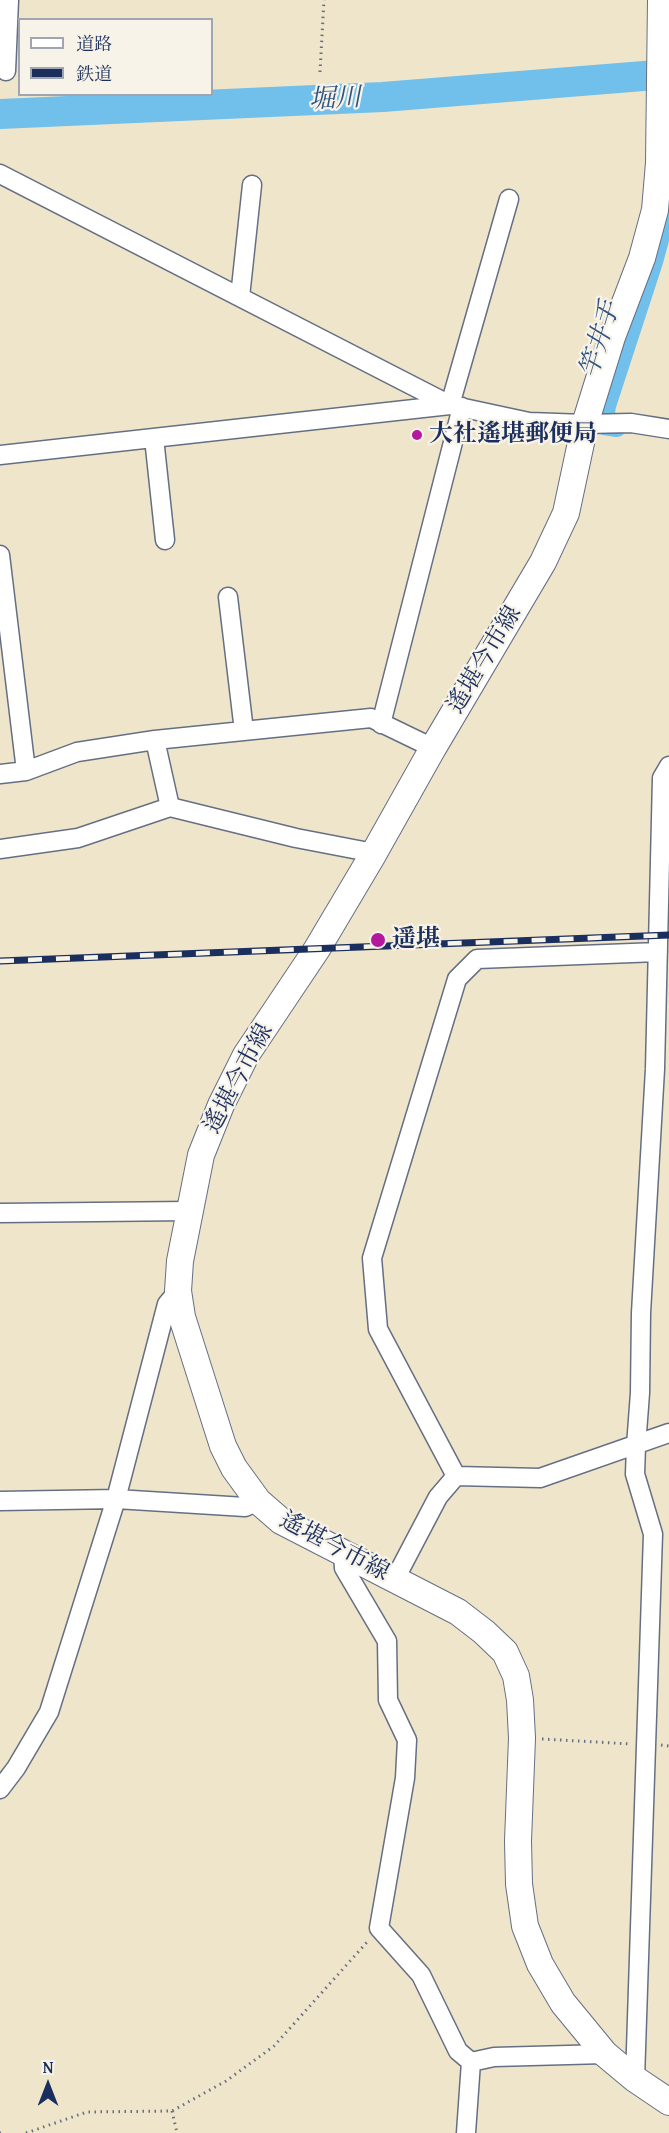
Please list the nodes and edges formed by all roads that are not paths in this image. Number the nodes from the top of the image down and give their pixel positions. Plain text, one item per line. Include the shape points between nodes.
1 (9, 0) edge
2 (661, 0) edge
3 (6, 70) dead end
4 (0, 174) edge
5 (252, 185) dead end
6 (509, 199) dead end
7 (240, 297) junction
8 (456, 406) junction
9 (585, 424) junction
10 (669, 429) edge
11 (154, 438) junction
12 (0, 455) edge
13 (165, 540) dead end
14 (0, 555) edge
15 (228, 597) dead end
16 (381, 724) junction
17 (244, 731) junction
18 (155, 740) junction
19 (433, 748) junction
20 (669, 766) edge
21 (26, 771) junction
22 (0, 774) edge
23 (170, 807) junction
24 (0, 849) edge
25 (374, 853) junction
26 (658, 952) junction
27 (190, 1211) junction
28 (0, 1213) edge
29 (178, 1291) junction
30 (669, 1433) edge
31 (636, 1446) junction
32 (456, 1476) junction
33 (116, 1499) junction
34 (0, 1501) edge
35 (258, 1501) junction
36 (343, 1554) junction
37 (395, 1579) junction
38 (0, 1789) edge
39 (605, 2055) junction
40 (471, 2062) junction
41 (634, 2079) junction
42 (669, 2102) edge
43 (466, 2133) edge

1 - 3 street
2 - 9 main road, 遙堪今市線 via 655,210
4 - 7 street
5 - 7 street
6 - 8 street
7 - 8 street
8 - 9 street via 529,422
8 - 11 street
8 - 16 street
9 - 10 street via 631,423
9 - 19 main road, 遙堪今市線 via 566,513 543,562
11 - 12 street
11 - 13 street
14 - 21 street
15 - 17 street
16 - 17 street via 371,718
16 - 19 street
17 - 18 street
18 - 21 street via 76,752
18 - 23 street
19 - 25 main road, 遙堪今市線
20 - 26 street via 662,778
21 - 22 street
23 - 24 street via 78,838
23 - 25 street
25 - 27 main road, 遙堪今市線 via 241,1065 201,1155
26 - 31 street
26 - 32 street via 477,959 457,979 372,1258 378,1329
27 - 28 street
27 - 29 main road, 遙堪今市線
29 - 33 street via 166,1304
29 - 35 main road, 遙堪今市線 via 223,1446
30 - 31 street
31 - 32 street via 540,1478
31 - 41 street via 635,1474 653,1534
32 - 37 street via 438,1497
33 - 34 street
33 - 35 street via 245,1507
33 - 38 street via 49,1712
35 - 36 main road, 遙堪今市線 via 281,1521
36 - 37 main road, 遙堪今市線
36 - 40 street via 344,1568 387,1641 388,1700 407,1740 405,1778 379,1928 421,1975 458,2051
37 - 39 main road, 遙堪今市線 via 458,1612 484,1632 505,1653 516,1676 522,1738 519,1884 525,1926 562,2003
39 - 40 street via 494,2057
39 - 41 main road, 遙堪今市線
40 - 43 street
41 - 42 main road, 遙堪今市線

